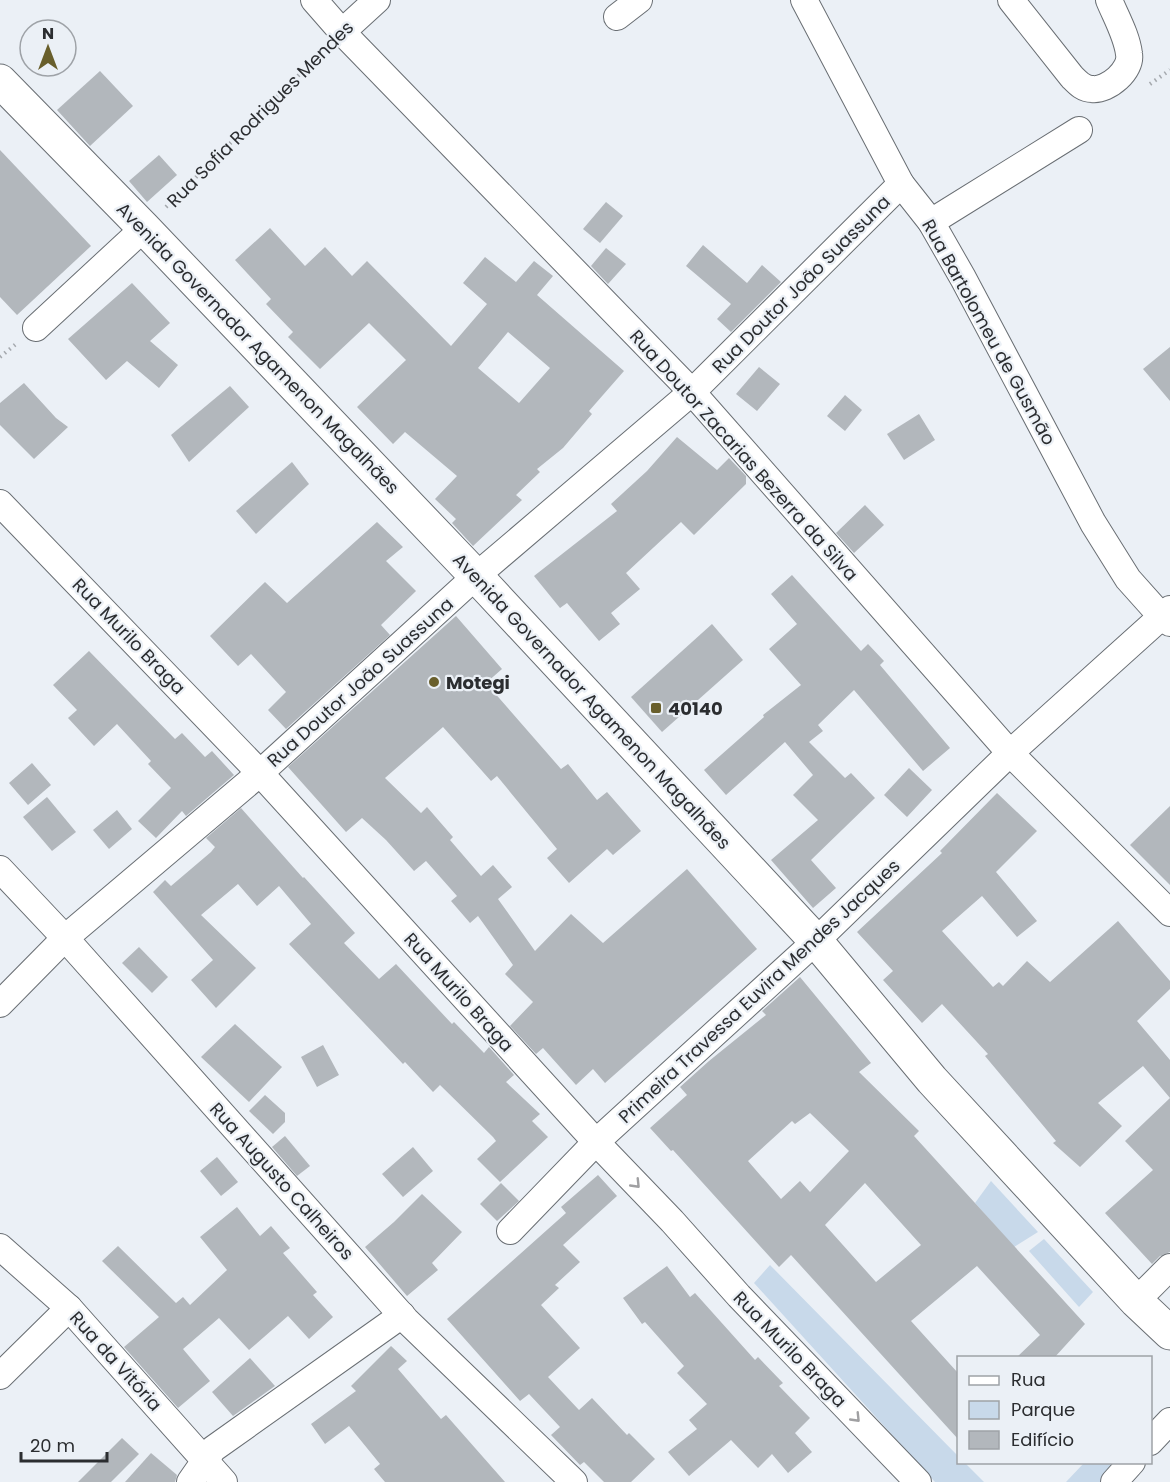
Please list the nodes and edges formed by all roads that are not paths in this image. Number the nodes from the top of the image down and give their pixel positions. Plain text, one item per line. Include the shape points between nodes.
1 (314, 0) edge
2 (376, 0) edge
3 (639, 0) edge
4 (804, 0) edge
5 (1011, 0) edge
6 (1109, 0) edge
7 (616, 16) dead end
8 (342, 32) junction
9 (0, 81) edge
10 (1079, 130) dead end
11 (901, 184) junction
12 (931, 222) junction
13 (144, 228) junction
14 (36, 328) dead end
15 (692, 392) junction
16 (0, 503) edge
17 (476, 576) junction
18 (1167, 616) edge
19 (1010, 753) junction
20 (260, 773) junction
21 (0, 869) edge
22 (1170, 914) edge
23 (65, 938) junction
24 (816, 940) junction
25 (0, 1004) edge
26 (596, 1142) junction
27 (510, 1231) dead end
28 (0, 1247) edge
29 (1170, 1267) edge
30 (1136, 1301) junction
31 (69, 1308) junction
32 (402, 1315) junction
33 (1170, 1333) edge
34 (0, 1376) edge
35 (1170, 1421) edge
36 (1152, 1440) edge
37 (205, 1461) junction
38 (1130, 1464) edge
39 (190, 1482) edge
40 (224, 1482) edge
41 (574, 1482) edge
42 (918, 1482) edge
43 (1114, 1482) edge

1 - 8 street, Rua Doutor Zacarias Bezerra da Silva
2 - 8 street, Rua Sofia Rodrigues Mendes
3 - 7 street
4 - 11 street, Rua Bartolomeu de Gusmão
5 - 6 street via 1072,77 1091,90 1112,82 1129,63 1128,48
8 - 15 street, Rua Doutor Zacarias Bezerra da Silva
9 - 13 main road, Avenida Governador Agamenon Magalhães
10 - 12 street
11 - 12 street, Rua Bartolomeu de Gusmão
11 - 15 street, Rua Doutor João Suassuna
12 - 18 street, Rua Bartolomeu de Gusmão via 1093,523 1128,579
13 - 14 street
13 - 17 main road, Avenida Governador Agamenon Magalhães
15 - 17 street, Rua Doutor João Suassuna
15 - 19 street, Rua Doutor Zacarias Bezerra da Silva
16 - 20 street, Rua Murilo Braga
17 - 20 street, Rua Doutor João Suassuna
17 - 24 main road, Avenida Governador Agamenon Magalhães
18 - 19 street, Primeira Travessa Euvira Mendes Jacques
19 - 22 street, Rua Doutor Zacarias Bezerra da Silva
19 - 24 street, Primeira Travessa Euvira Mendes Jacques
20 - 23 street, Rua Doutor João Suassuna
20 - 26 street, Rua Murilo Braga
21 - 23 street, Rua Augusto Calheiros
23 - 25 street, Rua Doutor João Suassuna
23 - 32 street, Rua Augusto Calheiros
24 - 26 street, Primeira Travessa Euvira Mendes Jacques
24 - 30 main road, Avenida Governador Agamenon Magalhães via 932,1080
26 - 27 street, Primeira Travessa Euvira Mendes Jacques
26 -> 42 street, Rua Murilo Braga
28 - 31 street, Rua da Vitória
29 - 30 street
30 - 33 main road, Avenida Governador Agamenon Magalhães
31 - 34 street
31 - 37 street, Rua da Vitória
32 - 37 street via 213,1449
32 - 41 street, Rua Augusto Calheiros
35 - 36 street
37 - 39 street
37 - 40 street, Rua da Vitória
38 - 43 street

